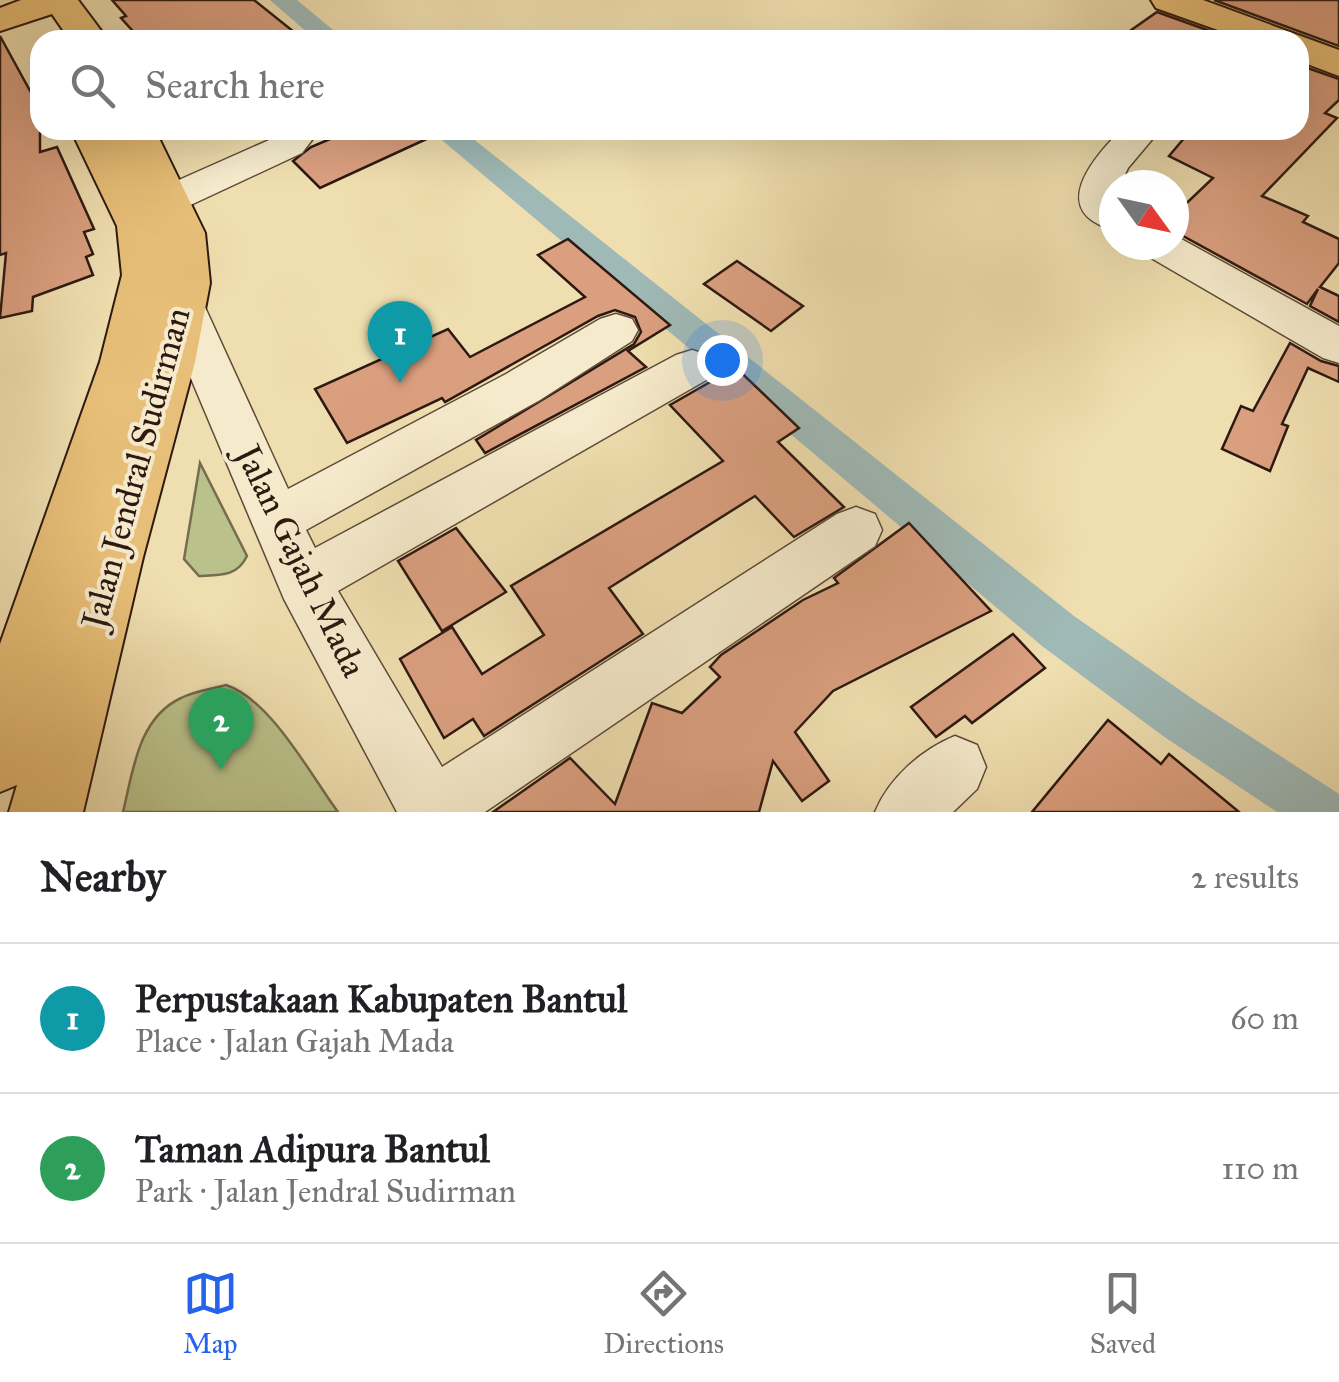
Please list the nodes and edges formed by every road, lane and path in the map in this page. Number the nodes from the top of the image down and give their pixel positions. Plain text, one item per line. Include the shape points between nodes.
1 (1170, 0) edge
2 (39, 11) edge
3 (72, 30) edge
4 (1245, 30) edge
5 (1309, 51) edge
6 (1339, 64) edge
7 (97, 140) edge
8 (139, 140) edge
9 (293, 140) edge
10 (1133, 140) edge
11 (1108, 170) edge
12 (168, 200) junction
13 (1187, 260) edge
14 (182, 305) junction
15 (616, 330) dead end
16 (1339, 346) edge
17 (692, 368) dead end
18 (277, 520) junction
19 (856, 530) dead end
20 (85, 561) junction
21 (303, 582) junction
22 (0, 756) edge
23 (956, 766) dead end
24 (46, 812) edge
25 (431, 812) edge
26 (906, 812) edge

1 - 4 main road
2 - 3 main road
5 - 6 main road
7 - 20 main road, Jalan Jendral Sudirman via 140,226 146,275
8 - 12 main road, Jalan Jendral Sudirman
9 - 12 street
10 - 11 street
12 - 14 main road, Jalan Jendral Sudirman via 186,254
13 - 16 street
14 - 18 street, Jalan Gajah Mada
14 - 20 main road, Jalan Jendral Sudirman via 169,362
15 - 18 street
17 - 21 street
18 - 21 street, Jalan Gajah Mada
19 - 25 street
20 - 22 main road, Jalan Jendral Sudirman
20 - 24 main road, Jalan Jendral Sudirman
21 - 25 street, Jalan Gajah Mada
23 - 26 street

